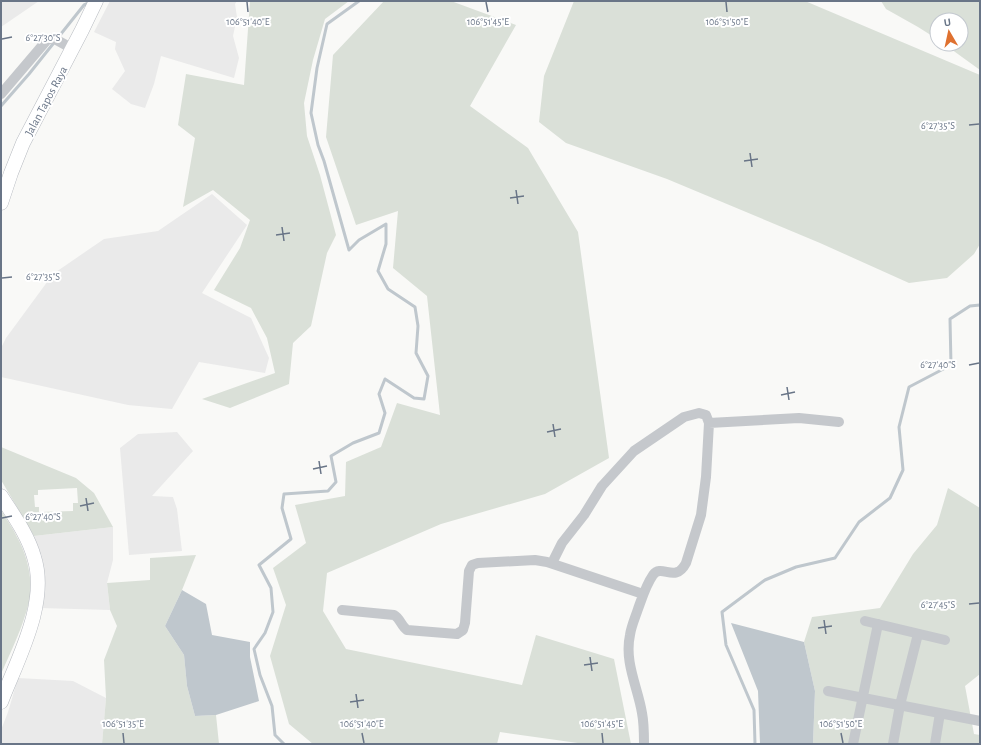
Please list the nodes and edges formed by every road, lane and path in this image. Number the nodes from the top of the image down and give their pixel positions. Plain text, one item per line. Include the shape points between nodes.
1 (95, 2) edge
2 (67, 47) junction
3 (1, 94) edge
4 (1, 203) edge
5 (839, 422) dead end
6 (709, 423) junction
7 (1, 496) edge
8 (552, 563) junction
9 (643, 594) junction
10 (342, 610) dead end
11 (865, 621) dead end
12 (878, 624) junction
13 (918, 634) junction
14 (944, 640) dead end
15 (828, 691) dead end
16 (863, 698) junction
17 (1, 702) edge
18 (900, 705) junction
19 (940, 713) junction
20 (980, 721) edge
21 (644, 744) edge
22 (853, 744) edge
23 (893, 744) edge
24 (934, 744) edge

1 - 2 main road, Jalan Tapos Raya
2 - 3 street via 53,38 47,40
2 - 4 main road, Jalan Tapos Raya via 23,143
5 - 6 street via 799,418
6 - 8 street via 706,415 699,413 684,417 634,451 602,486 562,543
6 - 9 street via 706,477 700,515 686,563 683,570 678,573 661,571 654,574
7 - 17 main road via 28,541 35,558 38,599 33,620
8 - 9 street
8 - 10 street via 535,560 472,565 469,571 465,623 463,630 457,634 407,630 394,614
9 - 21 street via 629,636 628,656 643,715
11 - 12 street
12 - 13 street
12 - 16 street
13 - 14 street
13 - 18 street
15 - 16 street
16 - 18 street
16 - 22 street
18 - 19 street
18 - 23 street
19 - 20 street
19 - 24 street

